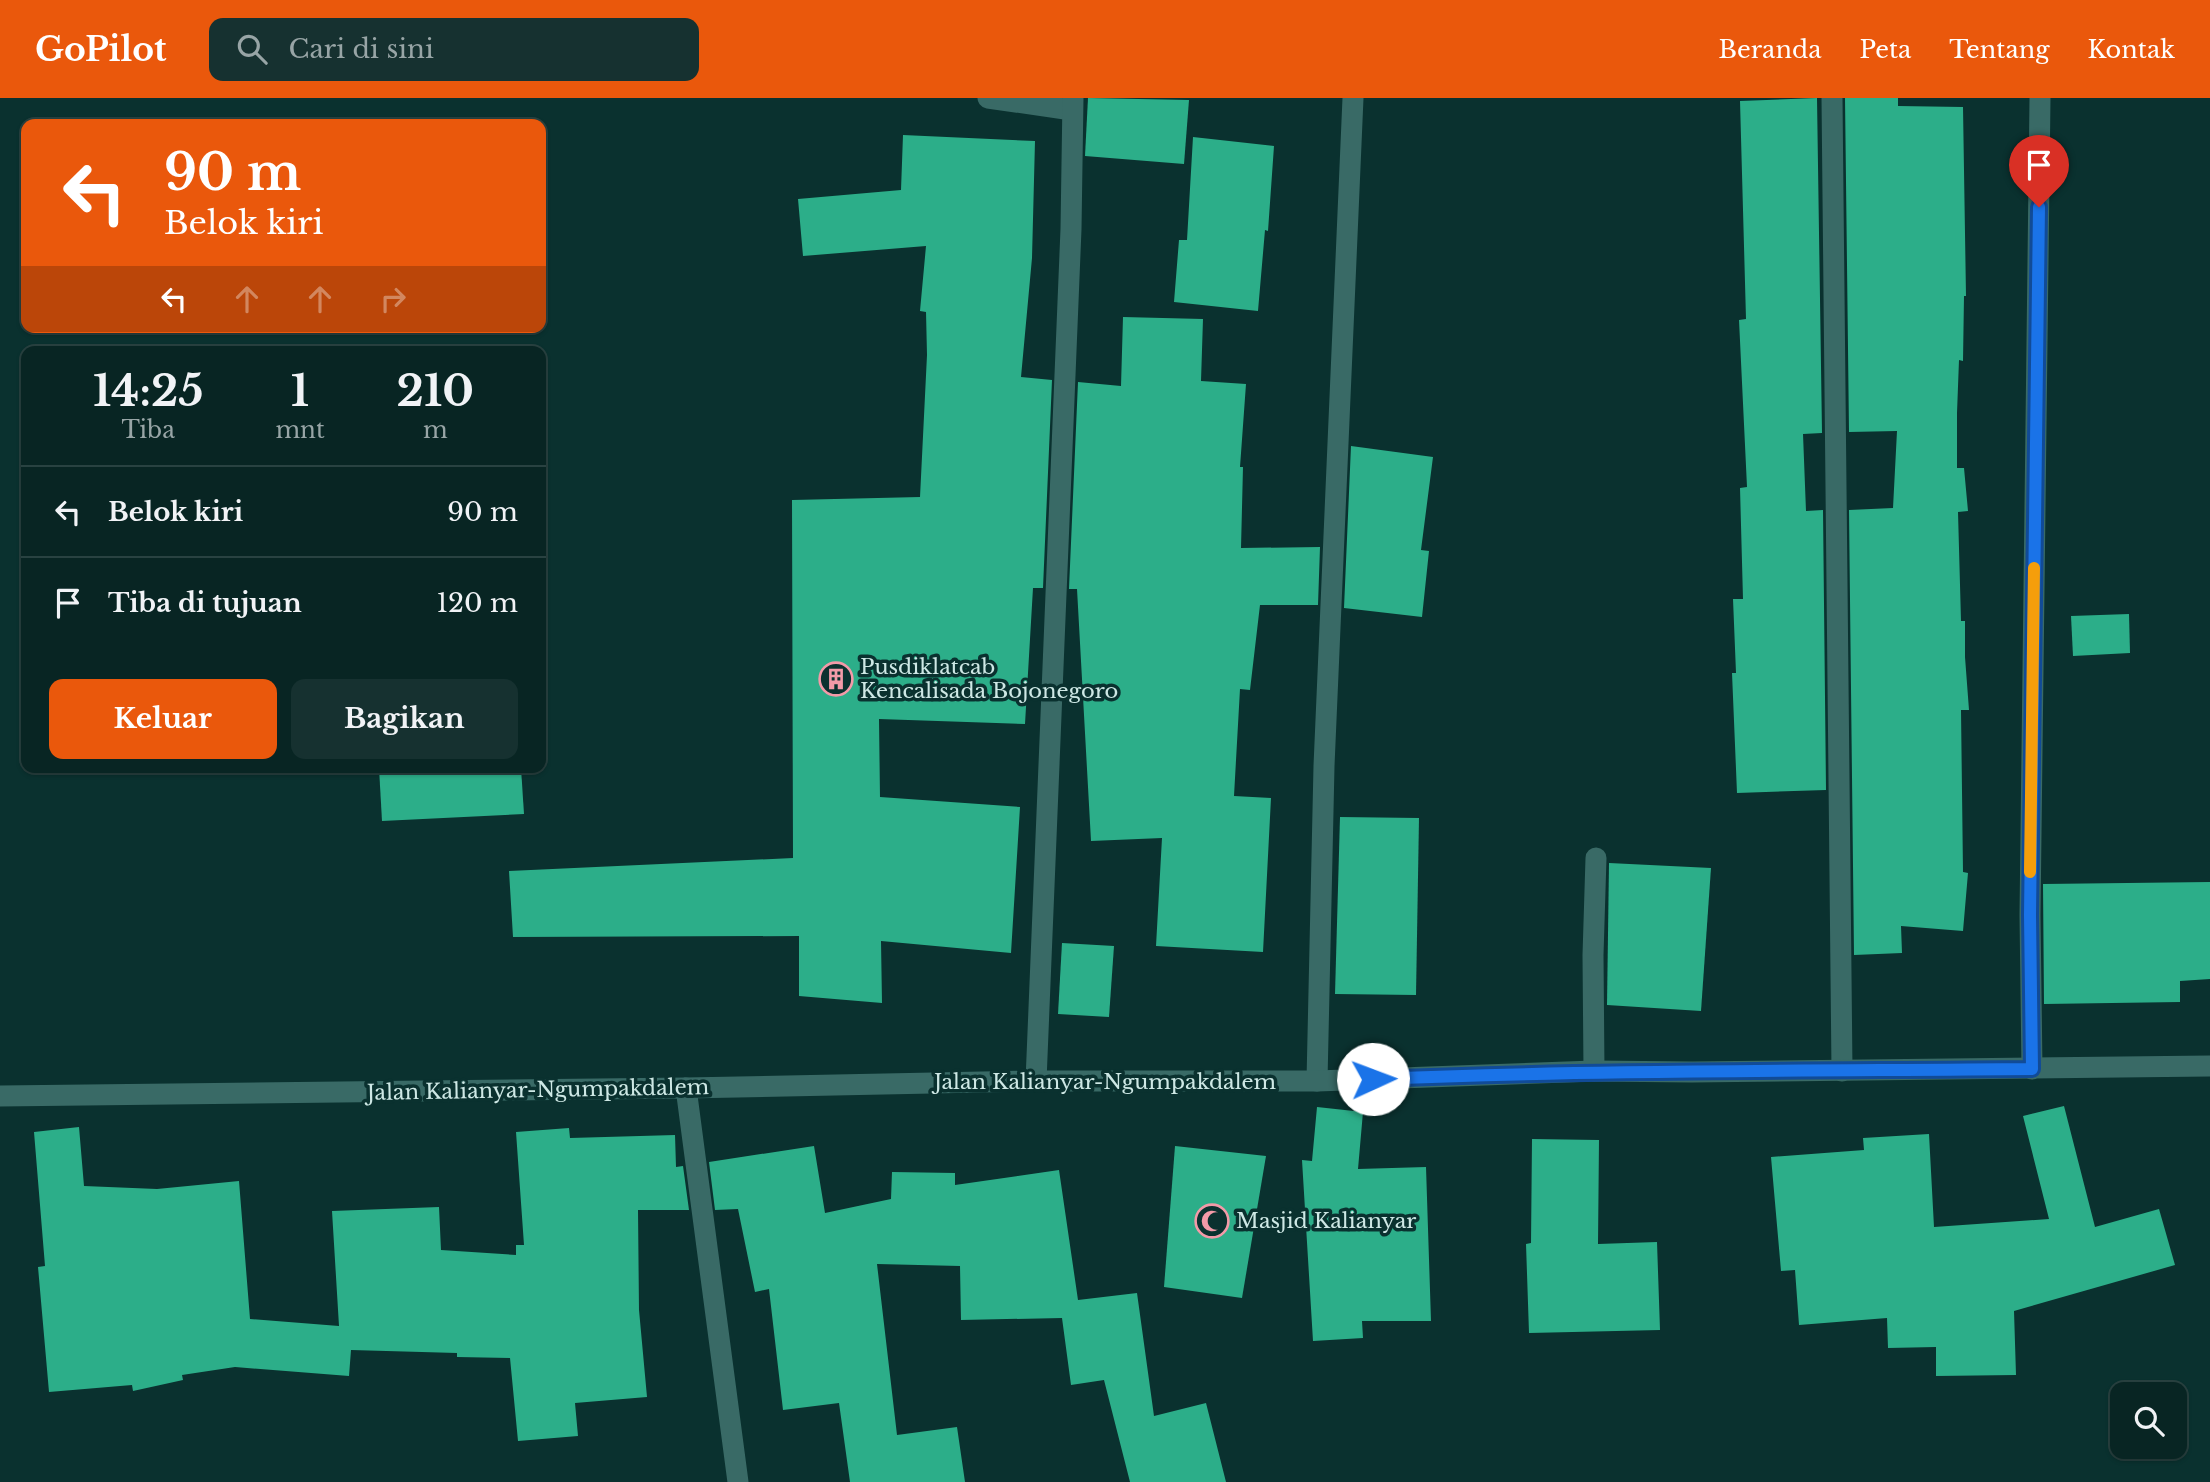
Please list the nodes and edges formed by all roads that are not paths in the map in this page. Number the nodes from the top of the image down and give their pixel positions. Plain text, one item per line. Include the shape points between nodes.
1 (988, 98) edge
2 (1353, 98) edge
3 (1832, 98) edge
4 (2040, 98) edge
5 (1072, 104) edge
6 (1596, 858) dead end
7 (1842, 1060) junction
8 (2210, 1066) edge
9 (2032, 1069) junction
10 (1594, 1071) junction
11 (1036, 1081) junction
12 (1317, 1081) junction
13 (686, 1088) junction
14 (0, 1096) edge
15 (738, 1482) edge

1 - 5 street
2 - 12 street via 1324,766
3 - 7 street
4 - 9 street
5 - 11 street via 1071,243
6 - 10 street
7 - 9 street, Jalan Kalianyar-Ngumpakdalem
7 - 10 street, Jalan Kalianyar-Ngumpakdalem
8 - 9 street, Jalan Kalianyar-Ngumpakdalem
10 - 12 street, Jalan Kalianyar-Ngumpakdalem
11 - 12 street, Jalan Kalianyar-Ngumpakdalem
11 - 13 street, Jalan Kalianyar-Ngumpakdalem
13 - 14 street, Jalan Kalianyar-Ngumpakdalem
13 - 15 street

